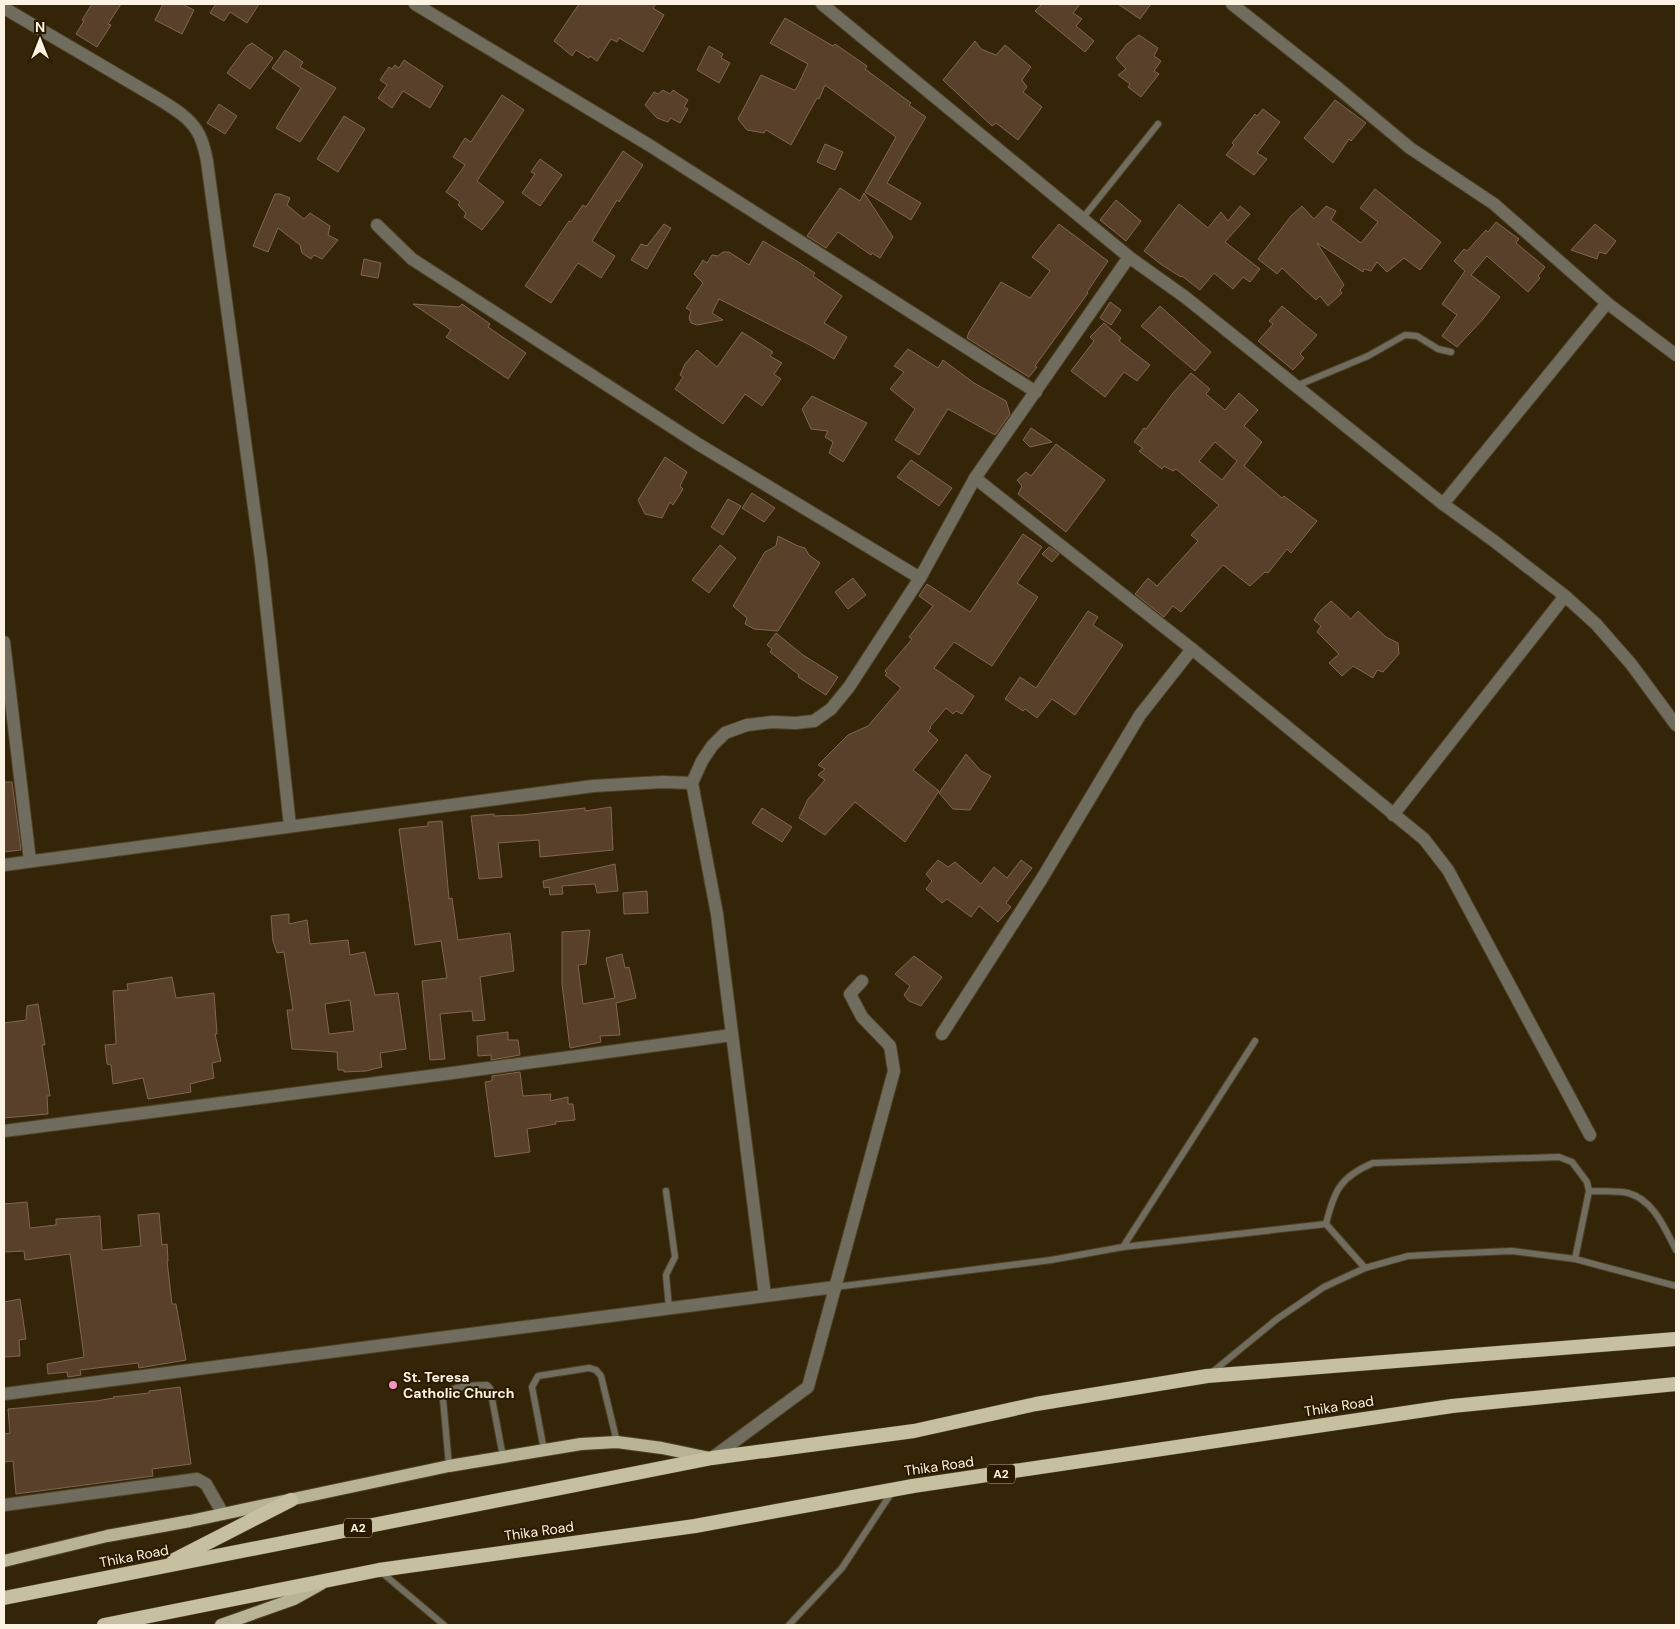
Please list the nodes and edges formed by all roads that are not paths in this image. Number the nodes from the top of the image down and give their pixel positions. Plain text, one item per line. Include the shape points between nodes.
1 (414, 4) edge
2 (822, 4) edge
3 (1232, 4) edge
4 (4, 8) edge
5 (1158, 124) dead end
6 (1082, 219) junction
7 (377, 225) dead end
8 (1129, 257) junction
9 (1607, 303) junction
10 (1451, 352) dead end
11 (1676, 355) edge
12 (1296, 386) junction
13 (1036, 392) junction
14 (975, 478) junction
15 (1443, 504) junction
16 (920, 578) junction
17 (1565, 596) junction
18 (4, 642) edge
19 (1192, 649) junction
20 (1676, 725) edge
21 (692, 783) junction
22 (1393, 815) junction
23 (290, 826) junction
24 (30, 861) junction
25 (4, 865) edge
26 (862, 981) dead end
27 (942, 1034) dead end
28 (732, 1035) junction
29 (1255, 1041) dead end
30 (4, 1131) edge
31 (1590, 1135) dead end
32 (666, 1191) dead end
33 (1589, 1191) junction
34 (1326, 1224) junction
35 (1123, 1247) junction
36 (1676, 1250) edge
37 (1575, 1259) junction
38 (1365, 1268) junction
39 (1676, 1286) edge
40 (835, 1287) junction
41 (764, 1296) junction
42 (669, 1308) junction
43 (1676, 1339) edge
44 (1207, 1376) junction
45 (1676, 1384) edge
46 (4, 1394) edge
47 (617, 1442) junction
48 (544, 1450) junction
49 (503, 1457) junction
50 (712, 1458) junction
51 (449, 1466) junction
52 (893, 1489) junction
53 (291, 1500) junction
54 (4, 1505) edge
55 (223, 1514) junction
56 (4, 1562) edge
57 (160, 1567) junction
58 (379, 1570) junction
59 (327, 1580) junction
60 (4, 1598) edge
61 (104, 1625) edge
62 (220, 1625) edge
63 (444, 1625) edge
64 (789, 1625) edge

1 - 13 street via 650,145
2 - 6 street
3 - 9 street via 1410,148 1494,204
4 - 23 street via 181,114 197,130 202,141 208,161 261,559
5 - 6 lane
6 - 8 street
7 - 16 street via 412,259 698,444
8 - 12 street via 1185,297
8 - 13 street
9 - 11 street
9 - 15 street
10 - 12 lane via 1438,349 1417,336 1405,335 1368,356
12 - 15 street
13 - 14 street
14 - 16 street
14 - 19 street
15 - 17 street
16 - 21 street via 849,687 831,709 814,721 747,725 726,733 712,746
17 - 20 street via 1632,664
17 - 22 street
18 - 24 street
19 - 22 street
19 - 27 street via 1140,714 1041,880
21 - 23 street via 593,786
21 - 28 street via 718,914
22 - 31 street via 1424,839 1448,870
23 - 24 street
24 - 25 street
26 - 40 street via 850,994 862,1017 890,1046 894,1071
28 - 30 street
28 - 41 street
29 - 35 lane
32 - 42 lane via 675,1257 666,1275
33 - 34 lane via 1587,1182 1572,1162 1559,1157 1373,1163 1341,1184 1333,1198
33 - 36 lane via 1626,1192 1638,1196 1652,1208
33 - 37 lane
34 - 35 lane
34 - 38 lane
35 - 40 lane via 1051,1260
37 - 38 lane via 1512,1251 1417,1255
37 - 39 lane
38 - 44 lane via 1324,1287 1277,1319
40 - 41 street
40 - 50 street via 808,1387
41 - 42 street
42 - 46 street
43 - 44 highway, Thika Road / A2
44 - 50 highway, Thika Road / A2 via 1036,1404 914,1431
45 - 52 highway, Thika Road / A2 via 1452,1406
47 - 48 main road, Thika Road
47 - 48 lane via 601,1376 589,1368 538,1376 534,1380 532,1387
47 - 50 main road, Thika Road
48 - 49 main road, Thika Road
49 - 51 main road, Thika Road
49 - 51 lane via 490,1388 481,1385 450,1389 444,1393 443,1400
50 - 57 highway, Thika Road / A2
51 - 53 main road, Thika Road
52 - 58 highway, Thika Road / A2 via 695,1526
52 - 64 lane via 842,1568
53 - 55 main road, Thika Road
53 - 57 highway
54 - 55 street via 197,1479 206,1484
55 - 56 main road, Thika Road via 107,1536
57 - 60 highway, Thika Road / A2
58 - 59 highway, Thika Road / A2
58 - 63 lane
59 - 61 highway, Thika Road / A2
59 - 62 main road, Thika Road via 294,1599

